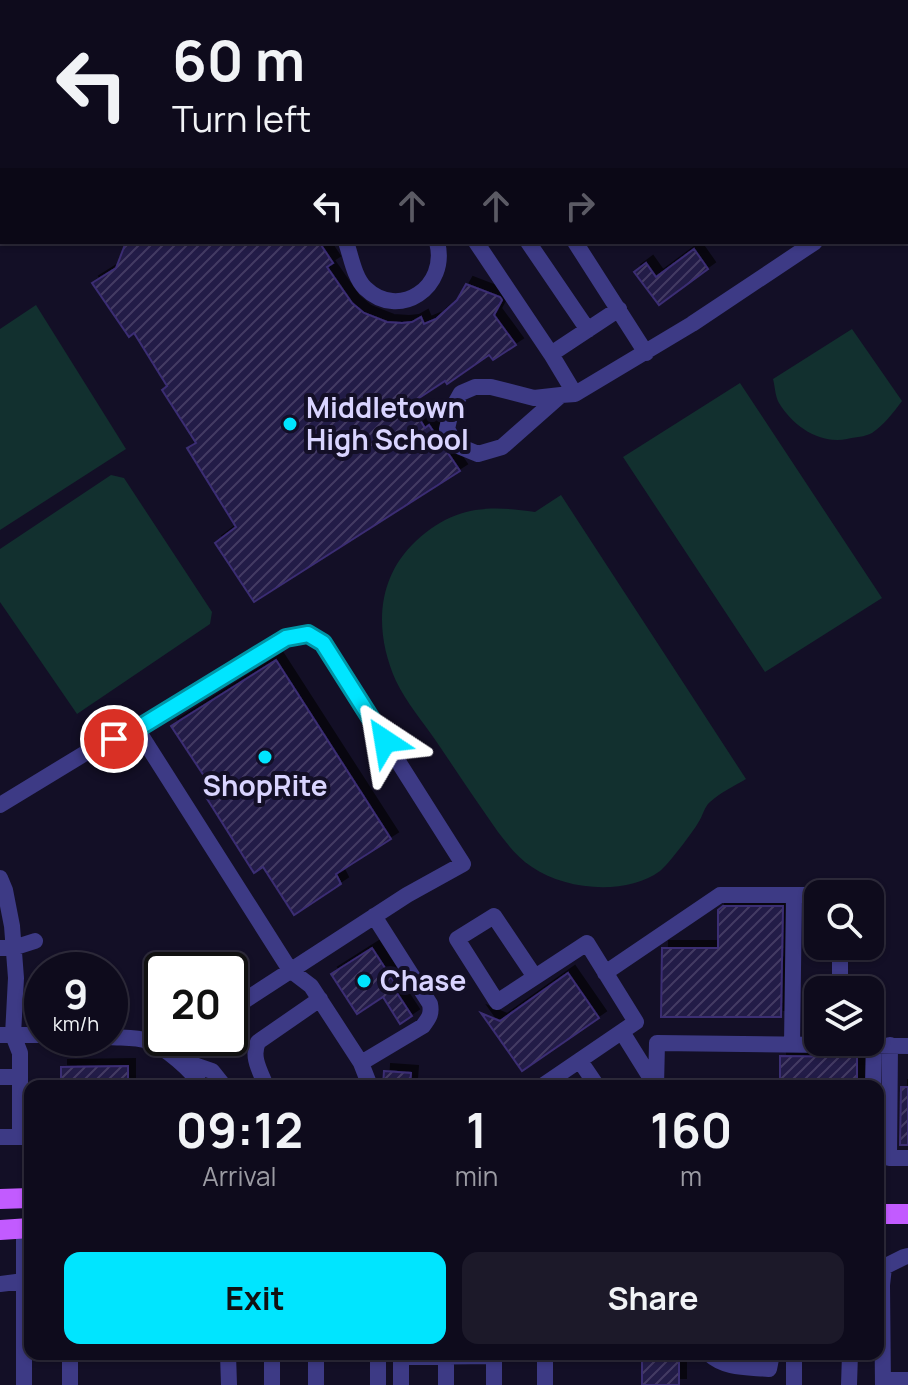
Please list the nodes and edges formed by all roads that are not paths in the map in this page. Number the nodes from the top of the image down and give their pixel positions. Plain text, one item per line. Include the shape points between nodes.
1 (347, 244) edge
2 (438, 244) edge
3 (477, 244) edge
4 (529, 244) edge
5 (576, 244) edge
6 (812, 244) edge
7 (619, 309) junction
8 (588, 330) junction
9 (646, 353) junction
10 (551, 354) junction
11 (568, 395) junction
12 (137, 729) junction
13 (0, 804) edge
14 (0, 878) edge
15 (794, 895) junction
16 (804, 895) edge
17 (374, 916) junction
18 (35, 941) dead end
19 (7, 948) edge
20 (290, 970) junction
21 (605, 973) junction
22 (535, 977) junction
23 (248, 998) edge
24 (320, 999) junction
25 (622, 1032) junction
26 (6, 1035) edge
27 (128, 1039) edge
28 (804, 1044) edge
29 (792, 1045) junction
30 (884, 1045) edge
31 (908, 1046) edge
32 (182, 1056) edge
33 (880, 1056) edge
34 (883, 1056) edge
35 (179, 1060) junction
36 (580, 1061) junction
37 (361, 1063) junction
38 (0, 1077) edge
39 (20, 1077) junction
40 (198, 1080) edge
41 (219, 1080) edge
42 (264, 1080) edge
43 (368, 1080) edge
44 (551, 1080) edge
45 (593, 1080) edge
46 (652, 1080) edge
47 (656, 1080) edge
48 (874, 1080) edge
49 (24, 1125) edge
50 (0, 1137) edge
51 (24, 1137) edge
52 (908, 1158) edge
53 (24, 1198) edge
54 (0, 1199) edge
55 (884, 1214) edge
56 (908, 1214) edge
57 (24, 1228) edge
58 (0, 1230) edge
59 (908, 1256) edge
60 (884, 1267) edge
61 (24, 1281) edge
62 (0, 1284) edge
63 (25, 1360) edge
64 (70, 1360) edge
65 (228, 1360) edge
66 (272, 1360) edge
67 (316, 1360) edge
68 (378, 1360) edge
69 (401, 1360) edge
70 (446, 1360) edge
71 (494, 1360) edge
72 (545, 1360) edge
73 (715, 1360) edge
74 (771, 1360) edge
75 (794, 1360) edge
76 (850, 1360) edge
77 (858, 1360) edge
78 (883, 1360) edge
79 (908, 1380) edge
80 (883, 1382) edge
81 (24, 1385) edge
82 (70, 1385) edge
83 (229, 1385) edge
84 (272, 1385) edge
85 (316, 1385) edge
86 (378, 1385) edge
87 (401, 1385) edge
88 (446, 1385) edge
89 (494, 1385) edge
90 (545, 1385) edge
91 (794, 1385) edge
92 (849, 1385) edge
93 (857, 1385) edge

1 - 2 street via 365,288 381,298 400,300 418,294 432,281 439,263
3 - 10 street
4 - 8 street
5 - 7 street
6 - 9 street
7 - 8 street
7 - 9 street
8 - 10 street
9 - 11 street
10 - 11 street
11 - 11 street via 534,398 475,387 461,393 447,429 456,445 478,454 490,451
12 - 13 street via 92,749
12 - 17 street via 286,638 308,634 323,643 463,864
12 - 20 street
14 - 19 street
15 - 16 street
15 - 21 street via 720,895
15 - 29 street
17 - 20 street
17 - 37 street via 432,1010 423,1026
18 - 19 street
19 - 26 street via 16,978
20 - 23 street
20 - 24 street
21 - 22 street via 587,943
21 - 25 street via 636,1022
22 - 22 street via 497,1002 457,939 494,916
24 - 37 street
24 - 42 street via 258,1042 256,1061
25 - 36 street
25 - 46 street
26 - 39 street via 20,1053
27 - 35 street via 149,1041
28 - 29 street
29 - 47 street via 657,1043
30 - 31 street
32 - 35 street
33 - 48 street
34 - 52 street via 889,1158
35 - 40 street
35 - 41 street via 212,1071
36 - 44 street
36 - 45 street
37 - 43 street
38 - 39 street
39 - 49 street
50 - 51 street
53 - 54 main road
55 - 56 main road
57 - 58 main road
59 - 60 street
61 - 62 street
63 - 81 street
64 - 82 street
65 - 83 street
66 - 84 street
67 - 85 street
68 - 86 street
69 - 87 street
70 - 88 street
71 - 89 street
72 - 90 street
73 - 74 street via 769,1369
75 - 91 street
76 - 92 street
77 - 93 street
78 - 80 street
79 - 80 street

